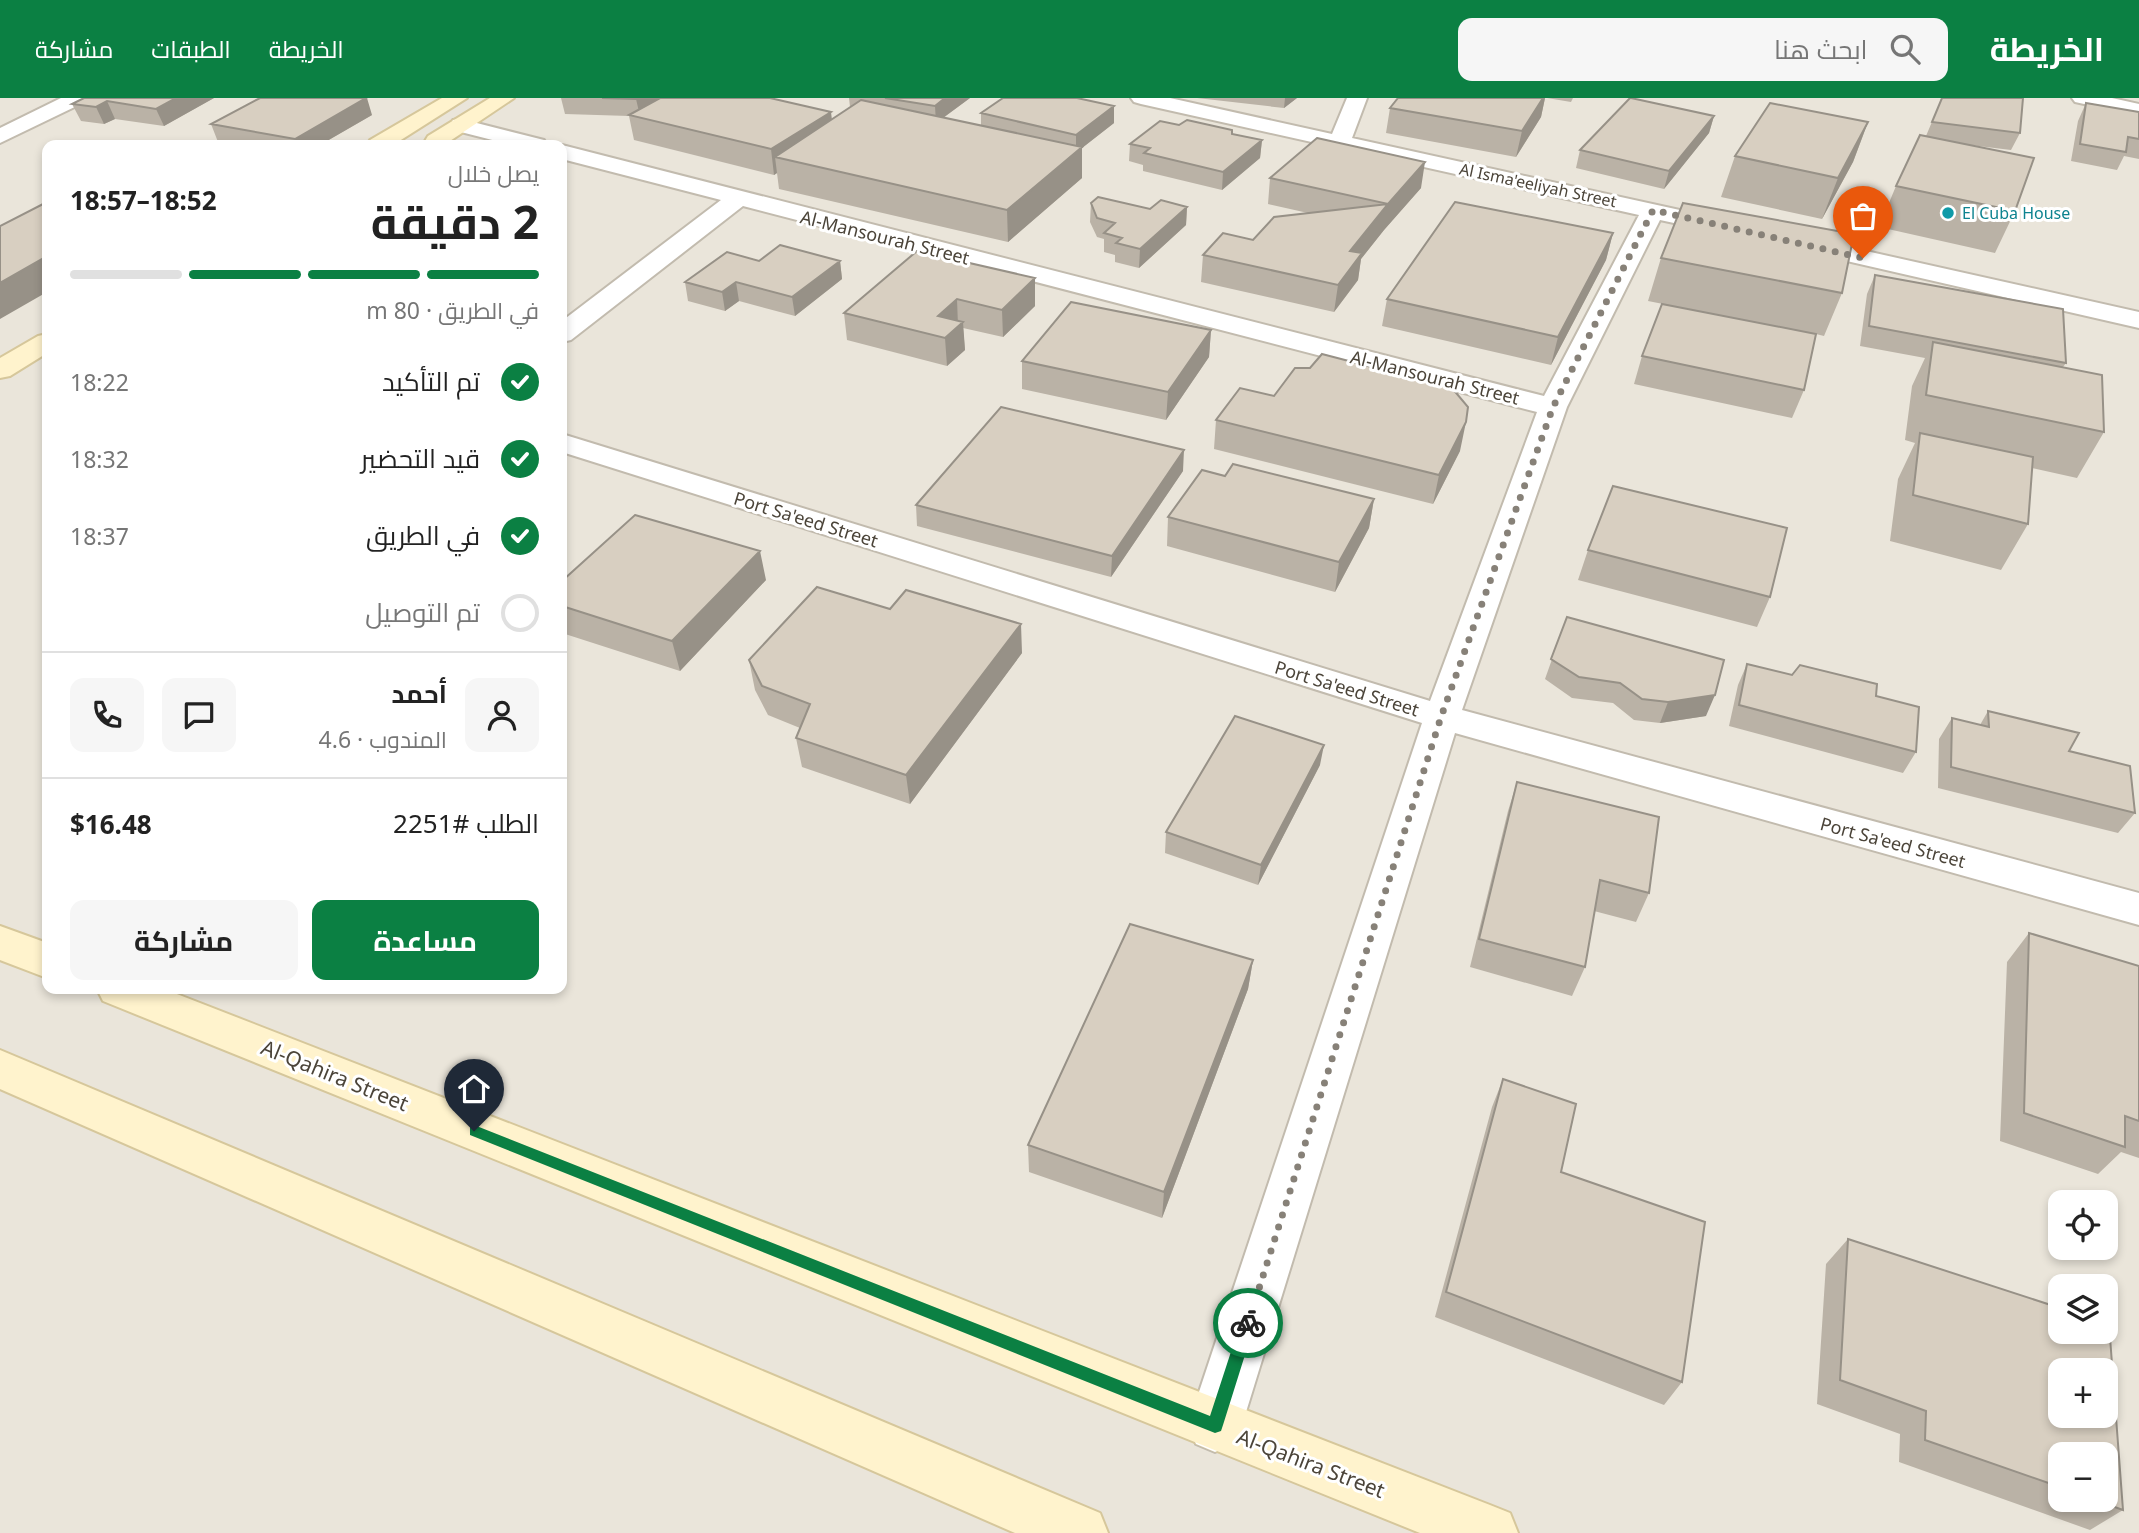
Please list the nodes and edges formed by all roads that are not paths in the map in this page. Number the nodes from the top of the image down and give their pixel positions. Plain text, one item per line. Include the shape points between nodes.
1 (78, 98) edge
2 (457, 98) edge
3 (504, 98) edge
4 (1141, 98) edge
5 (1357, 98) edge
6 (2081, 98) edge
7 (2139, 110) edge
8 (461, 125) junction
9 (0, 136) edge
10 (386, 140) edge
11 (436, 140) edge
12 (517, 140) edge
13 (1339, 142) junction
14 (567, 153) edge
15 (737, 199) junction
16 (1653, 210) junction
17 (2139, 320) edge
18 (567, 330) edge
19 (42, 346) edge
20 (7, 370) edge
21 (42, 371) edge
22 (1553, 407) junction
23 (567, 445) edge
24 (1441, 717) junction
25 (2139, 909) edge
26 (0, 942) edge
27 (42, 959) edge
28 (131, 994) edge
29 (0, 1069) edge
30 (1215, 1425) junction
31 (1080, 1533) edge
32 (1490, 1533) edge

1 - 9 street
2 - 10 main road
3 - 8 main road
4 - 13 street, Al Isma'eeliyah Street
5 - 13 street
6 - 7 street
8 - 11 main road
8 - 12 street
13 - 16 street, Al Isma'eeliyah Street
14 - 15 street, Al-Mansourah Street
15 - 18 street
15 - 22 street, Al-Mansourah Street
16 - 17 street, Al Isma'eeliyah Street
16 - 22 street
19 - 20 main road
20 - 21 main road
22 - 24 street
23 - 24 street, Port Sa'eed Street
24 - 25 street, Port Sa'eed Street
24 - 30 street
26 - 27 main road
28 - 30 main road, Al-Qahira Street
29 - 31 main road
30 - 32 main road, Al-Qahira Street

